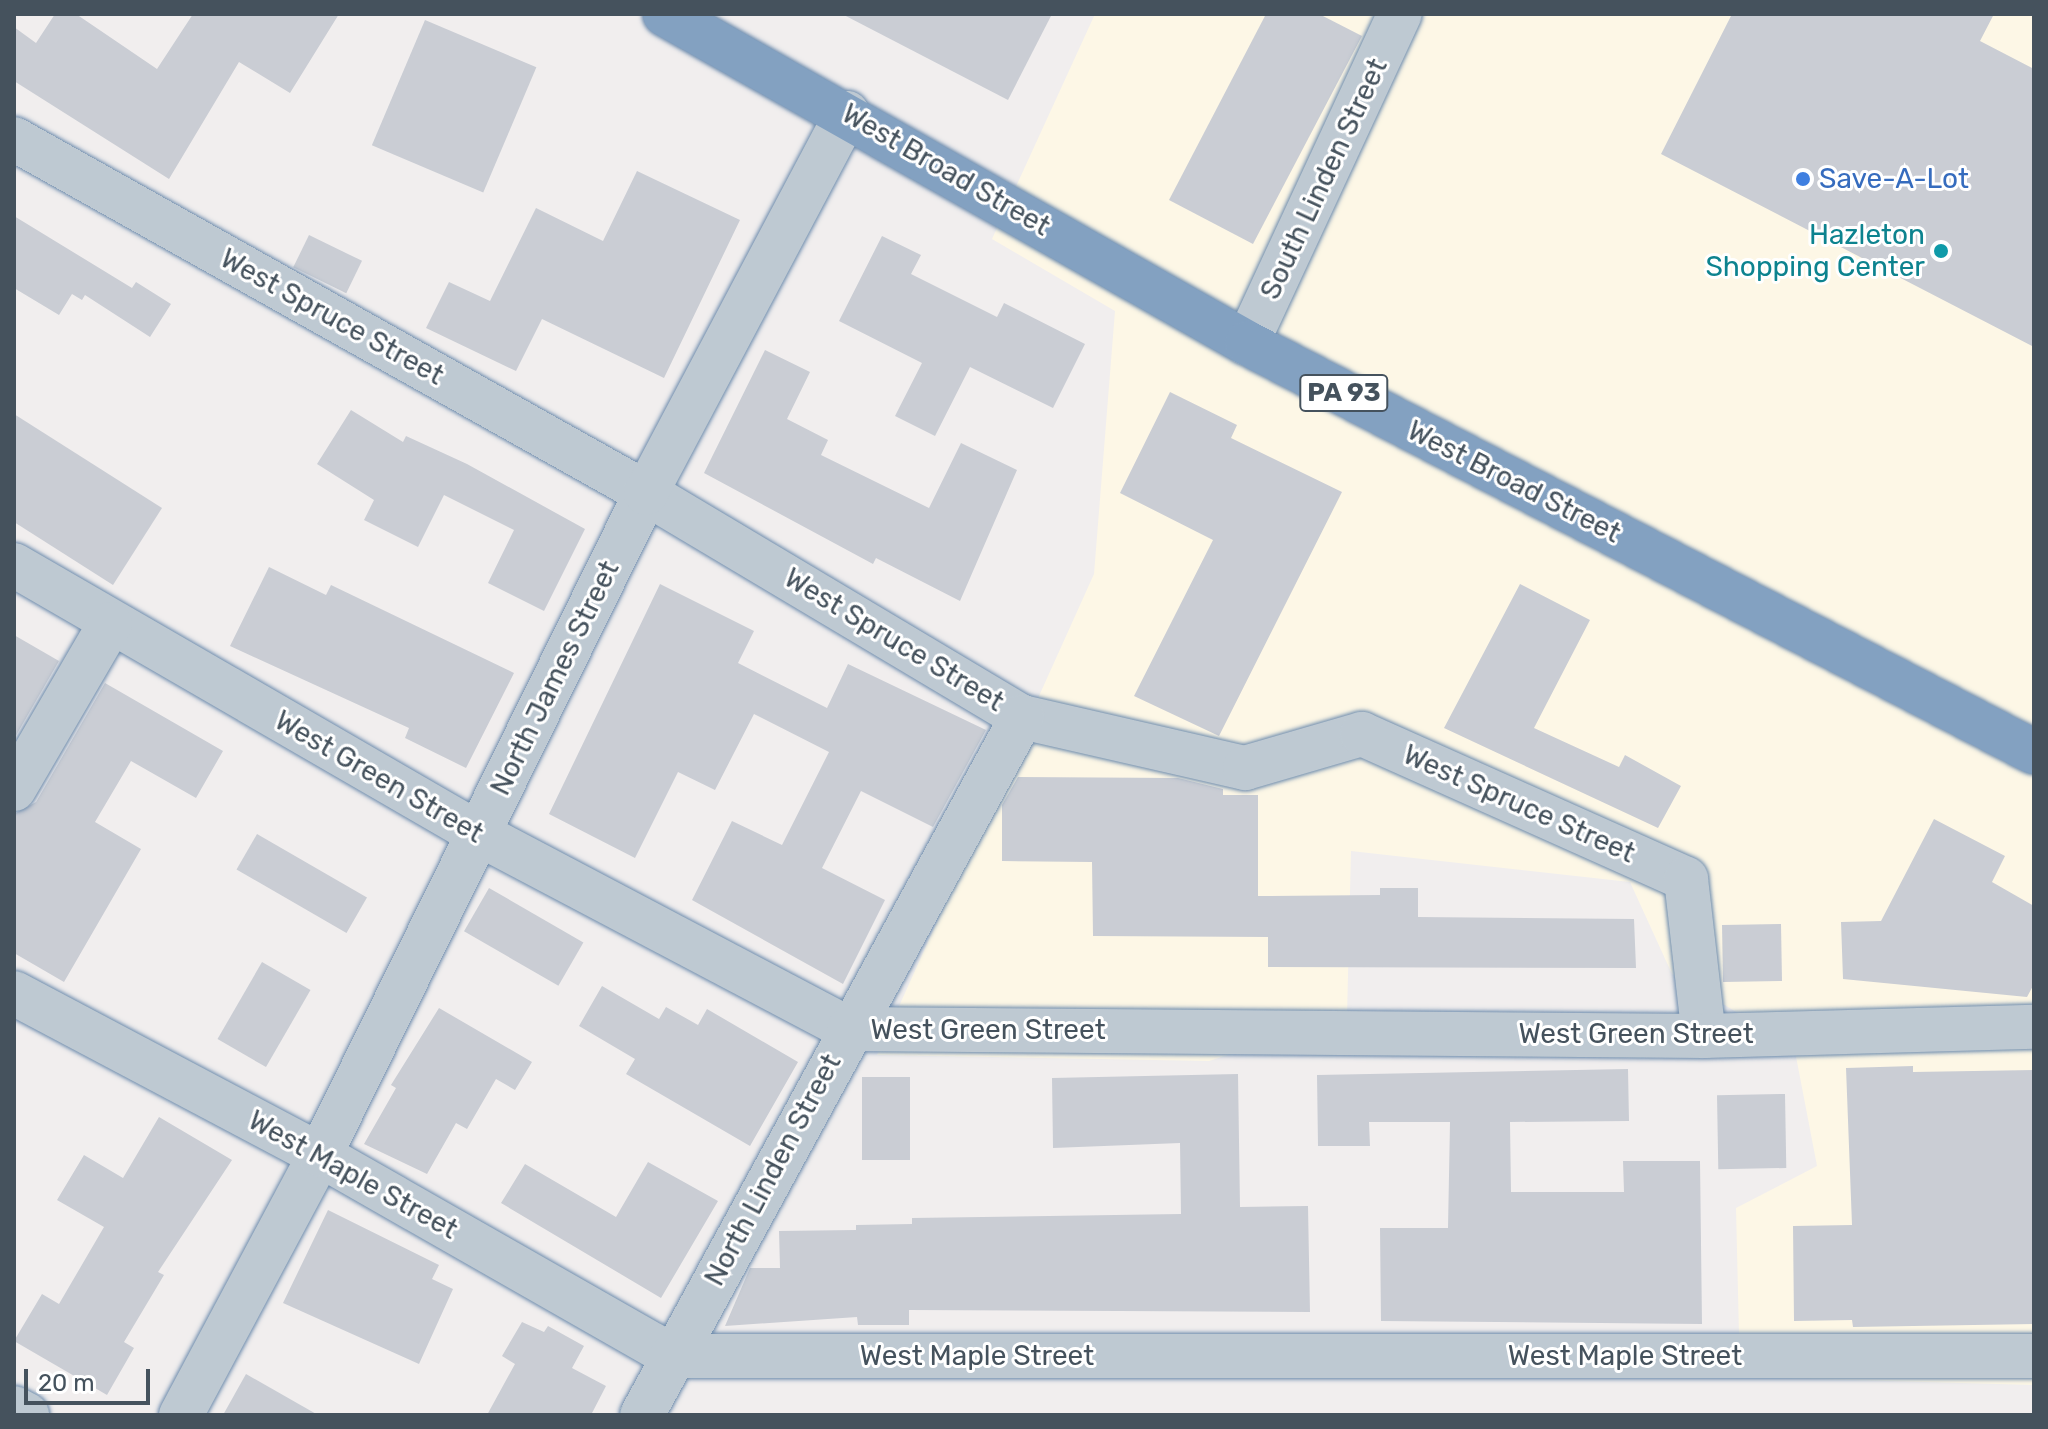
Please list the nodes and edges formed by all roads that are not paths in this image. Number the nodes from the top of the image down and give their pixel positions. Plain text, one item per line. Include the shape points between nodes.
1 (665, 14) edge
2 (1400, 14) edge
3 (847, 113) junction
4 (14, 139) edge
5 (1247, 343) junction
6 (646, 493) junction
7 (14, 565) edge
8 (110, 624) junction
9 (1022, 717) junction
10 (2034, 752) edge
11 (14, 789) edge
12 (479, 834) junction
13 (14, 993) edge
14 (2034, 1027) edge
15 (849, 1029) junction
16 (1704, 1036) junction
17 (320, 1155) junction
18 (672, 1356) junction
19 (2034, 1356) edge
20 (14, 1408) edge
21 (27, 1415) edge
22 (181, 1415) edge
23 (642, 1415) edge

1 - 3 highway, West Broad Street / PA 93
2 - 5 street, South Linden Street
3 - 5 highway, West Broad Street / PA 93
3 - 6 street, North James Street
4 - 6 street, West Spruce Street
5 - 10 highway, West Broad Street / PA 93
6 - 9 street, West Spruce Street
6 - 12 street, North James Street
7 - 8 street, West Green Street
8 - 11 street
8 - 12 street, West Green Street
9 - 15 street, North Linden Street
9 - 16 street, West Spruce Street via 1245,768 1362,734 1686,879
12 - 15 street, West Green Street
12 - 17 street, North James Street
13 - 17 street, West Maple Street
14 - 16 street, West Green Street
15 - 16 street, West Green Street
15 - 18 street, North Linden Street
17 - 18 street, West Maple Street
17 - 22 street, North James Street
18 - 19 street, West Maple Street
18 - 23 street, North Linden Street
20 - 21 street

